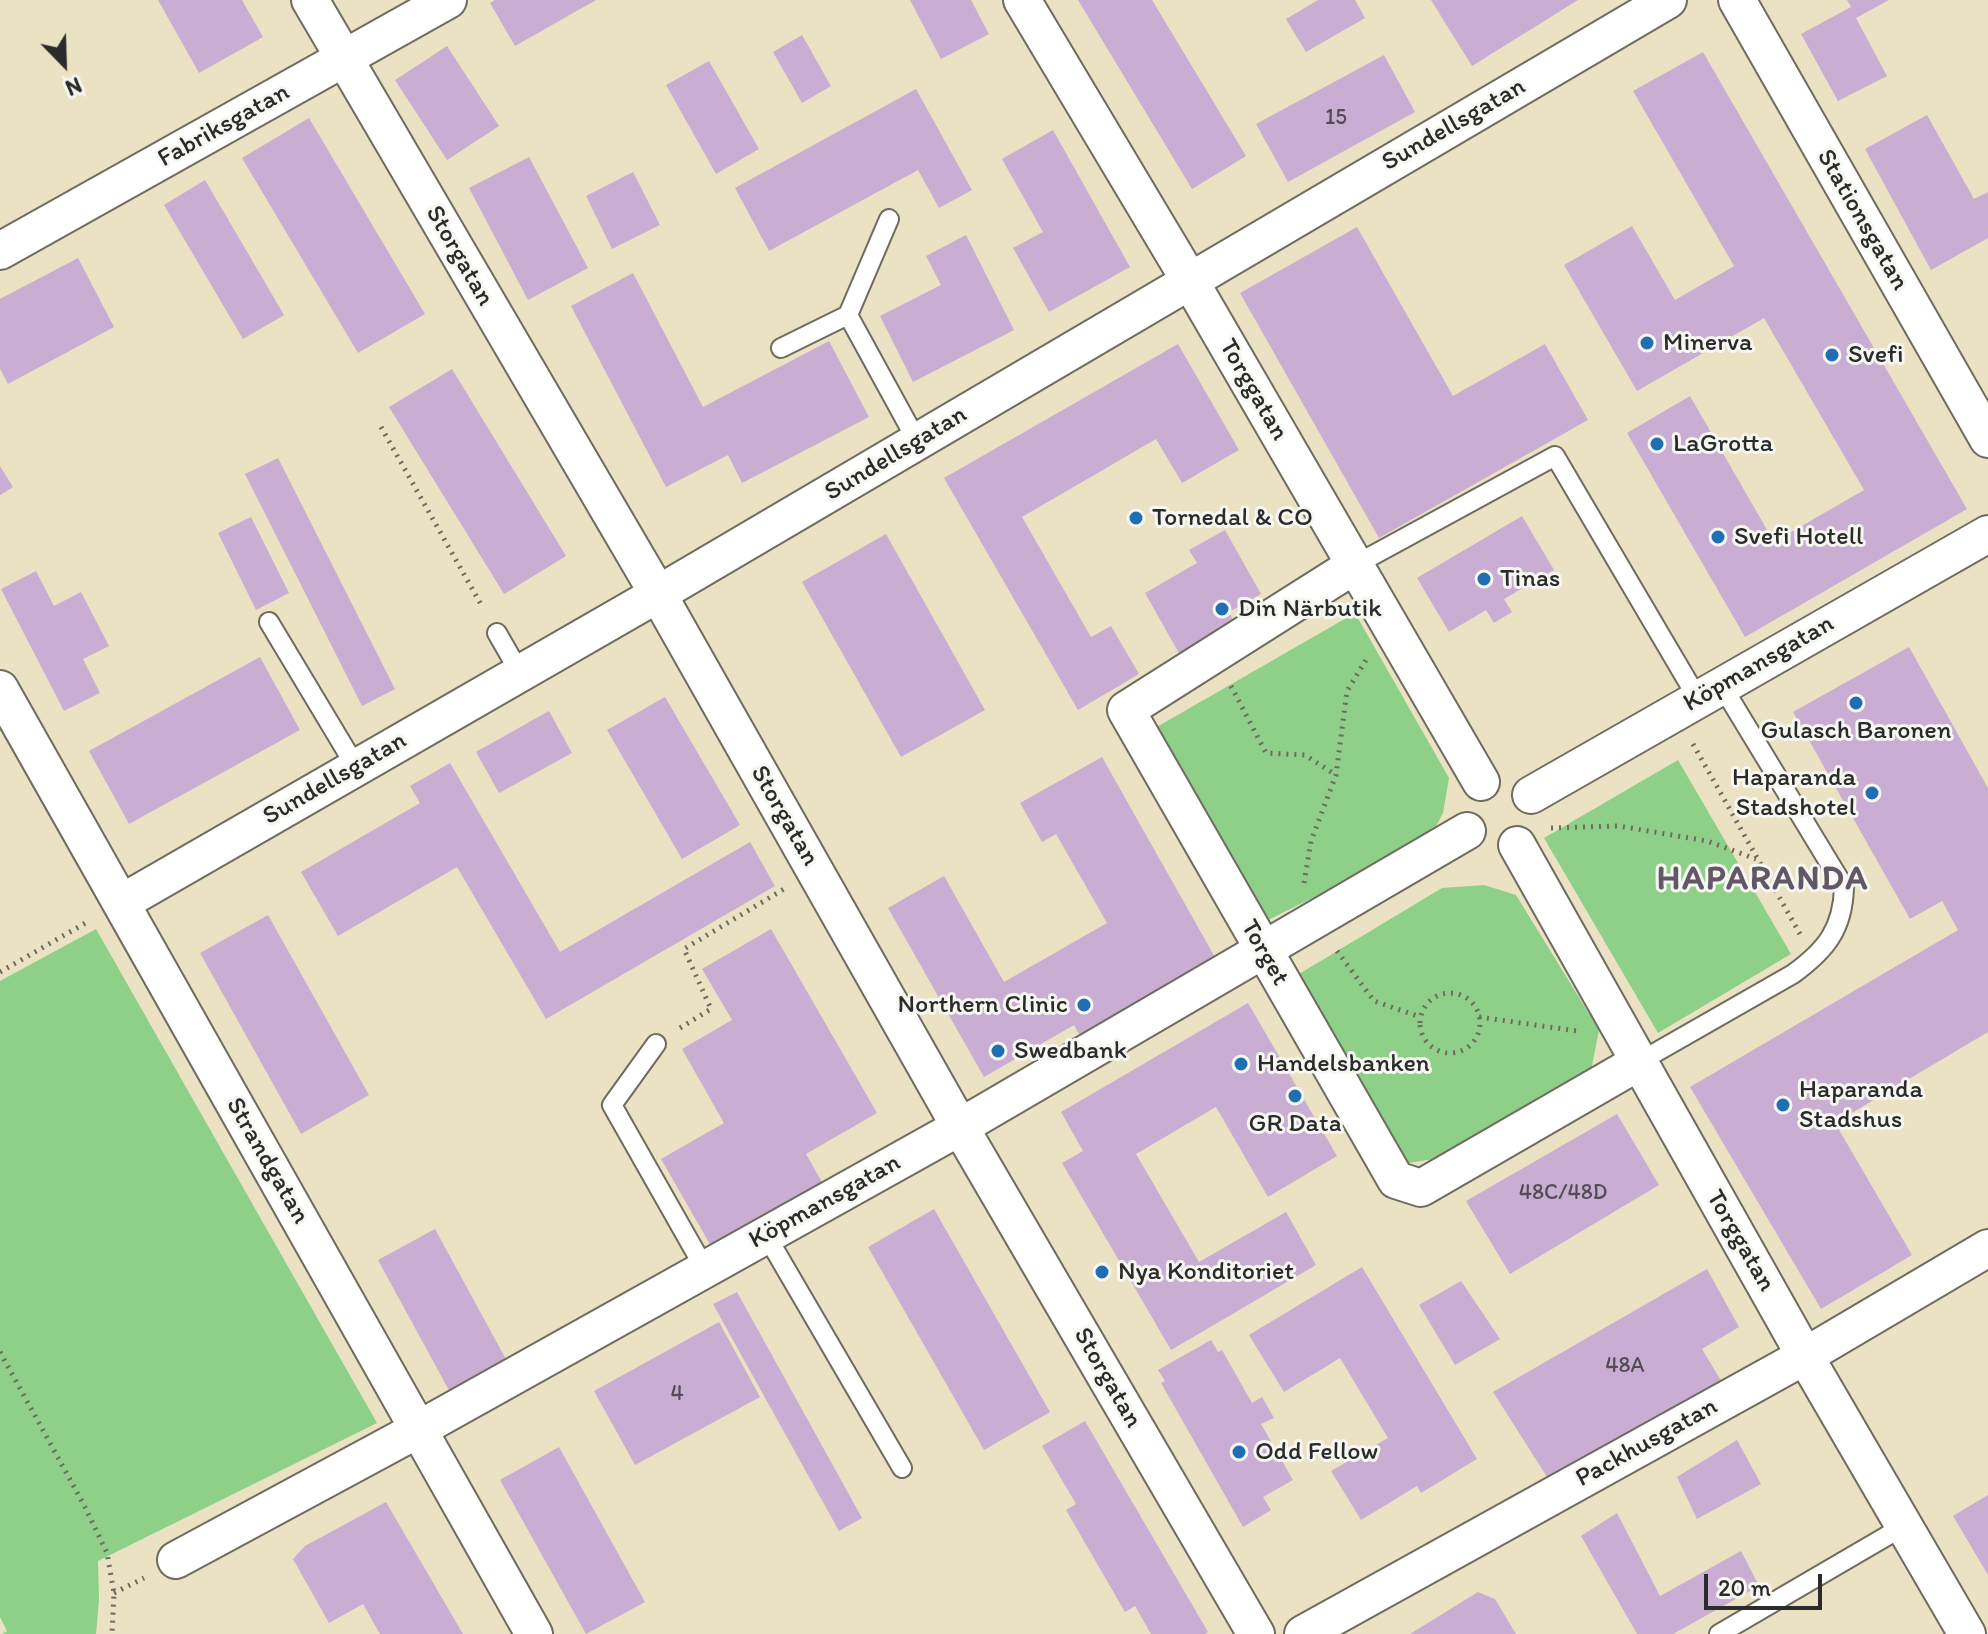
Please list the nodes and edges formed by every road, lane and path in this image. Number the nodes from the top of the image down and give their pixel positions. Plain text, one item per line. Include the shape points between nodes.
1 (310, 0) edge
2 (448, 0) edge
3 (1022, 0) edge
4 (1668, 0) edge
5 (1737, 0) edge
6 (344, 58) junction
7 (889, 219) dead end
8 (0, 251) edge
9 (1190, 281) junction
10 (848, 315) junction
11 (781, 348) dead end
12 (381, 427) dead end
13 (1988, 439) edge
14 (917, 441) junction
15 (1988, 534) edge
16 (1355, 565) junction
17 (658, 594) junction
18 (269, 622) dead end
19 (497, 633) joint
20 (1395, 634) junction
21 (1214, 654) junction
22 (520, 673) junction
23 (0, 689) edge
24 (1710, 692) junction
25 (1653, 725) junction
26 (356, 767) junction
27 (1336, 775) junction
28 (1481, 782) junction
29 (1531, 795) junction
30 (1580, 828) dead end
31 (1467, 831) junction
32 (1517, 845) junction
33 (1757, 859) junction
34 (815, 871) junction
35 (121, 903) junction
36 (1317, 918) junction
37 (1262, 951) junction
38 (1814, 959) junction
39 (0, 972) edge
40 (1611, 1012) junction
41 (1420, 1017) junction
42 (1479, 1017) junction
43 (656, 1044) joint
44 (1639, 1062) junction
45 (960, 1127) junction
46 (766, 1235) junction
47 (1988, 1248) edge
48 (705, 1269) junction
49 (0, 1352) edge
50 (1805, 1356) junction
51 (419, 1429) junction
52 (902, 1468) dead end
53 (1904, 1526) junction
54 (176, 1560) dead end
55 (112, 1634) edge
56 (534, 1634) edge
57 (1256, 1634) edge
58 (1303, 1634) edge
59 (1719, 1634) edge
60 (1967, 1634) edge

1 - 6 street, Storgatan
2 - 6 street, Fabriksgatan
3 - 9 street, Torggatan
4 - 9 street, Sundellsgatan
5 - 13 street, Stationsgatan
6 - 8 street, Fabriksgatan
6 - 17 street, Storgatan
7 - 10 lane
9 - 14 street, Sundellsgatan
9 - 16 street, Torggatan
10 - 11 lane
10 - 14 lane
12 - 19 path
14 - 17 street, Sundellsgatan
15 - 24 street, Köpmansgatan
16 - 20 street, Torggatan
16 - 21 street, Torget
16 - 24 lane, Torget via 1555,456
17 - 22 street, Sundellsgatan
17 - 34 street, Storgatan
18 - 26 lane
19 - 22 lane
20 - 27 path via 1374,647 1347,691
20 - 28 street, Torggatan
21 - 27 path via 1266,753 1305,755
21 - 37 street, Torget via 1126,710
22 - 26 street, Sundellsgatan
23 - 35 street, Strandgatan
24 - 25 street, Köpmansgatan
24 - 38 lane, Torget via 1844,887 1836,930
25 - 29 street, Köpmansgatan
25 - 33 path via 1670,756 1692,743
26 - 35 street, Sundellsgatan
27 - 36 path via 1311,841 1302,893
28 - 29 street via 1504,777
28 - 31 street via 1463,807
29 - 32 street via 1535,819
30 - 33 path via 1619,826 1707,841
31 - 32 street via 1493,850
31 - 36 street, Köpmansgatan
32 - 40 street, Torggatan
33 - 38 path
34 - 43 path via 684,949 711,1009
34 - 45 street, Storgatan
35 - 39 path
35 - 51 street, Strandgatan
36 - 37 street, Köpmansgatan
36 - 41 path via 1374,1001
37 - 44 street, Torget via 1396,1180 1421,1188
37 - 45 street, Köpmansgatan
38 - 44 lane, Torget
40 - 42 path via 1578,1031
40 - 44 street, Torggatan
41 - 42 path via 1431,1000 1450,993 1469,1000
41 - 42 path via 1428,1043 1453,1052 1476,1037
43 - 48 lane via 612,1105
44 - 50 street, Torggatan
45 - 46 street, Köpmansgatan
45 - 57 street, Storgatan
46 - 48 street, Köpmansgatan
46 - 52 lane
47 - 50 street, Packhusgatan
48 - 51 street, Köpmansgatan
49 - 55 path via 107,1553 114,1593
50 - 53 street, Torggatan
50 - 58 street, Packhusgatan
51 - 54 street, Köpmansgatan
51 - 56 street, Strandgatan
53 - 59 lane
53 - 60 street, Torggatan

